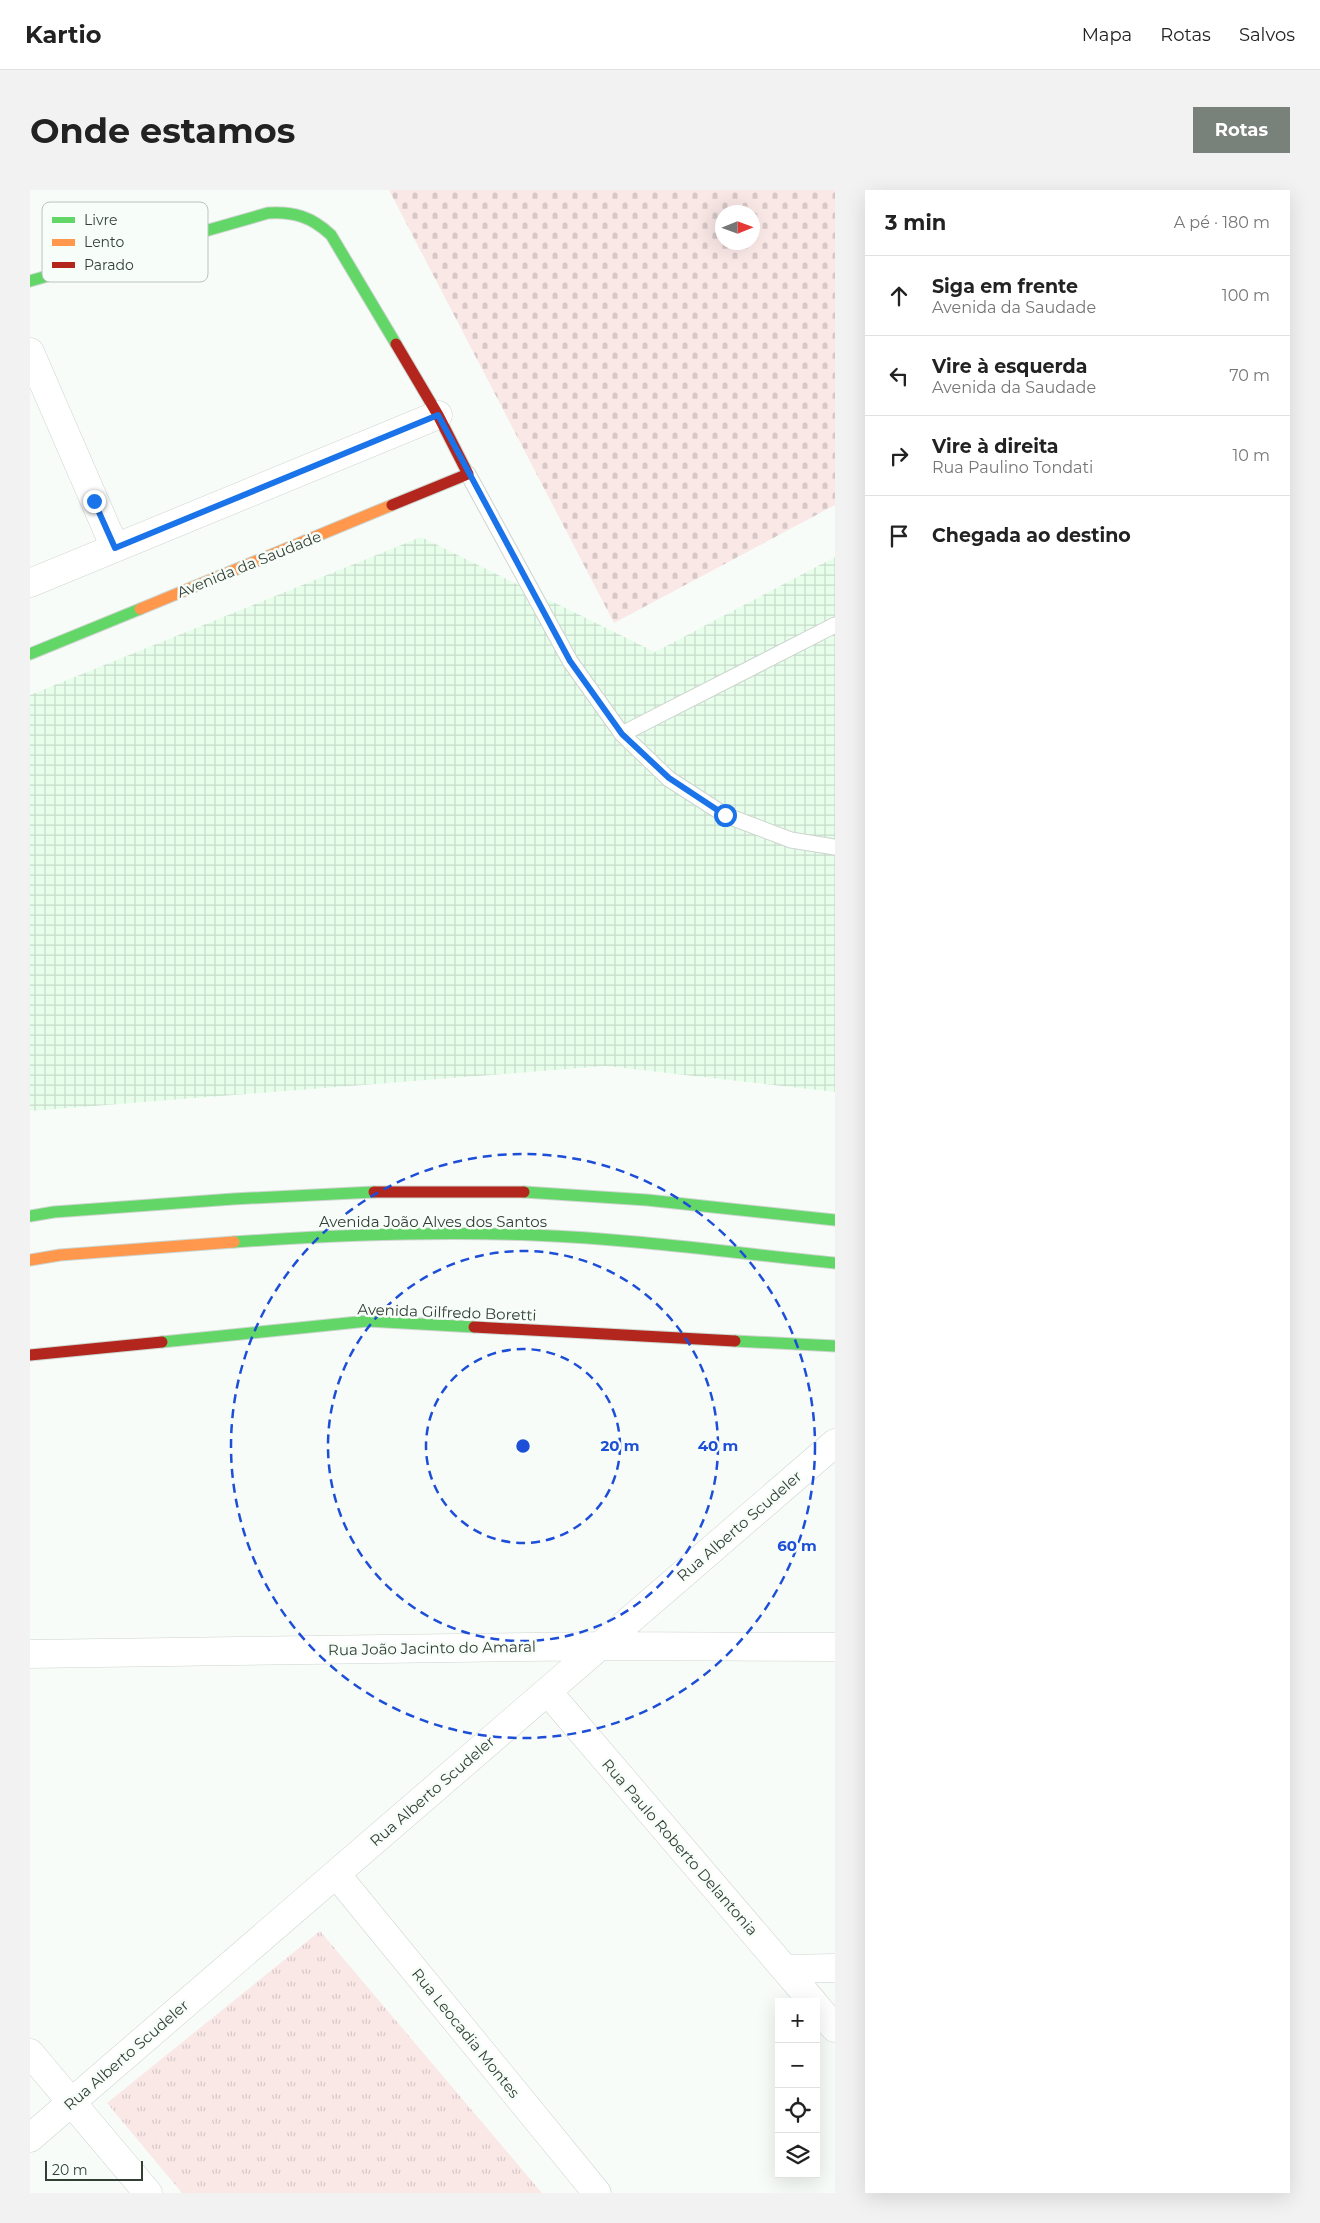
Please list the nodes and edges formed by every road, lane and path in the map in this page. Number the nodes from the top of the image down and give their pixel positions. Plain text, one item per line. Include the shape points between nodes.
1 (208, 230) edge
2 (30, 352) edge
3 (438, 415) junction
4 (468, 474) junction
5 (115, 548) junction
6 (30, 583) edge
7 (835, 625) edge
8 (30, 654) edge
9 (622, 734) junction
10 (835, 848) edge
11 (30, 1216) edge
12 (835, 1220) edge
13 (30, 1260) edge
14 (835, 1263) edge
15 (835, 1346) edge
16 (30, 1355) edge
17 (835, 1443) edge
18 (601, 1646) junction
19 (835, 1647) edge
20 (30, 1654) edge
21 (548, 1692) junction
22 (336, 1874) junction
23 (835, 1968) edge
24 (785, 1969) junction
25 (810, 1998) edge
26 (820, 2011) edge
27 (835, 2028) edge
28 (30, 2053) edge
29 (71, 2103) junction
30 (30, 2138) edge
31 (148, 2193) edge
32 (597, 2193) edge

1 - 3 street via 284,211 310,217 322,226
2 - 5 street
3 - 4 street
3 - 5 street
4 - 8 street, Avenida da Saudade
4 - 9 lane via 570,661
5 - 6 street
7 - 9 lane
9 - 10 lane via 669,778 725,815 791,840
11 - 12 street, Avenida João Alves dos Santos via 297,1194 425,1191 532,1192
13 - 14 street, Avenida João Alves dos Santos via 298,1237 435,1234 615,1240
15 - 16 street, Avenida Gilfredo Boretti via 368,1321
17 - 18 street, Rua Alberto Scudeler
18 - 19 street, Rua João Jacinto do Amaral
18 - 20 street, Rua João Jacinto do Amaral
18 - 21 street, Rua Alberto Scudeler
21 - 22 street, Rua Alberto Scudeler
21 - 24 street, Rua Paulo Roberto Delantonia
22 - 29 street, Rua Alberto Scudeler
22 - 32 street, Rua Leocadia Montes
23 - 24 street
24 - 25 street, Rua Paulo Roberto Delantonia
26 - 27 street
28 - 29 street
29 - 30 street, Rua Alberto Scudeler
29 - 31 street

